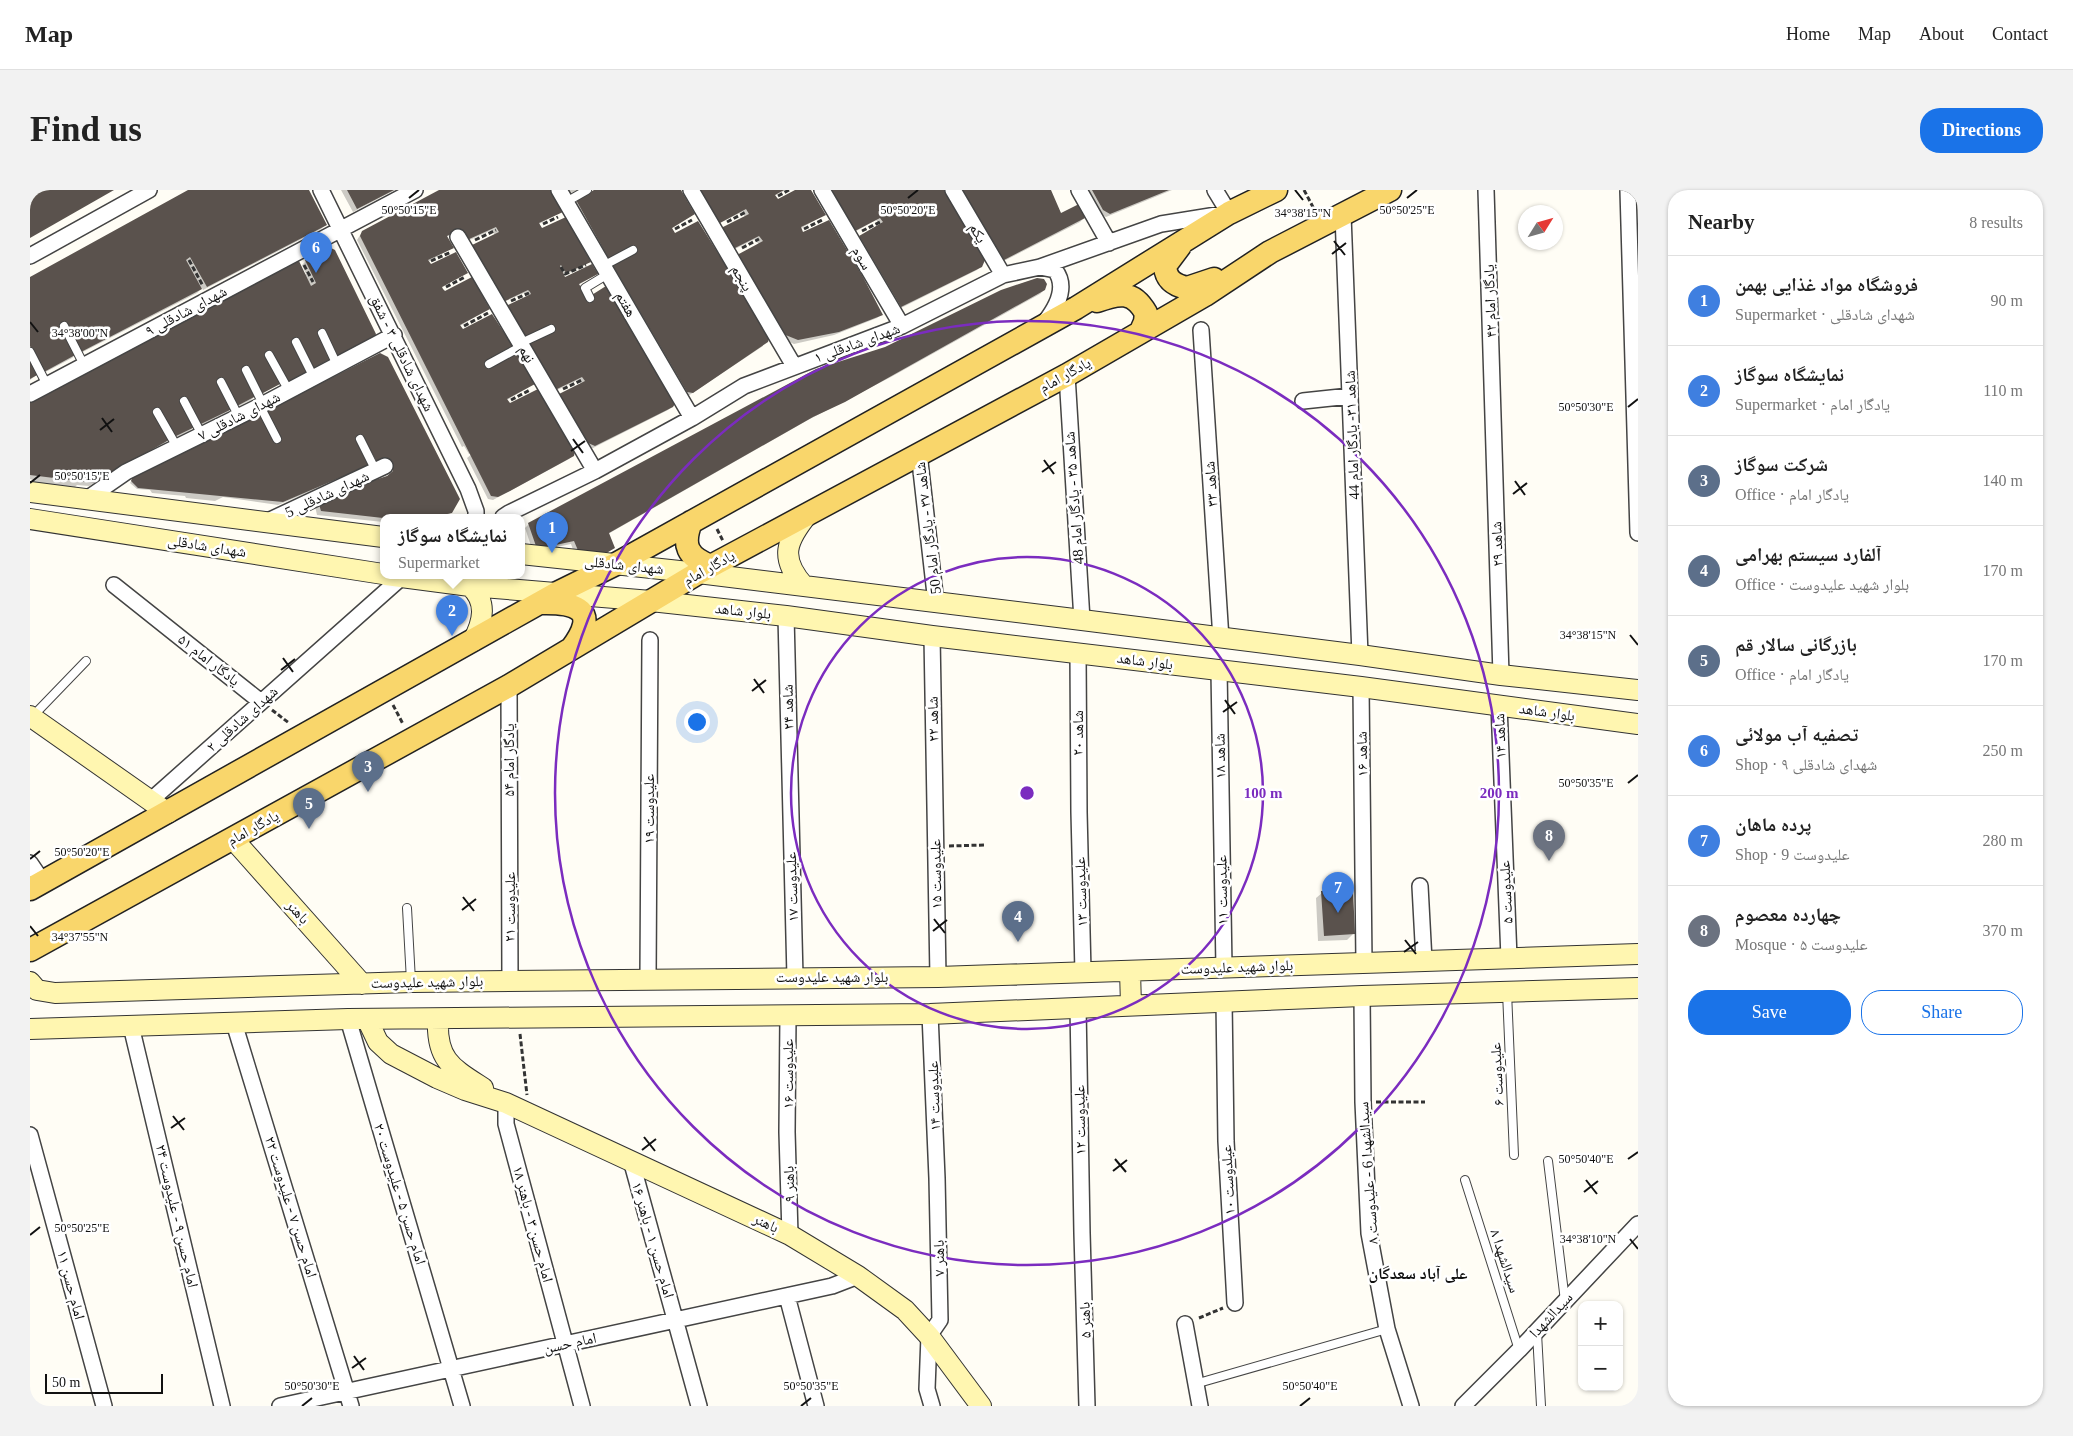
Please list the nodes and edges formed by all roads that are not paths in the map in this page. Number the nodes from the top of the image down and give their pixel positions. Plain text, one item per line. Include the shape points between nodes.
1 (149, 190) edge
2 (321, 190) edge
3 (415, 190) edge
4 (587, 190) edge
5 (691, 190) edge
6 (822, 190) edge
7 (953, 190) edge
8 (1079, 190) edge
9 (1215, 190) edge
10 (1276, 190) edge
11 (1390, 190) edge
12 (1486, 190) edge
13 (1628, 190) edge
14 (562, 196) edge
15 (1229, 213) junction
16 (1343, 215) junction
17 (341, 228) junction
18 (1188, 238) junction
19 (461, 241) road end
20 (1109, 243) junction
21 (633, 250) dead end
22 (1270, 252) junction
23 (30, 256) edge
24 (604, 266) junction
25 (1040, 267) junction
26 (1003, 276) junction
27 (590, 298) dead end
28 (1076, 308) junction
29 (64, 326) dead end
30 (902, 326) junction
31 (1040, 328) junction
32 (551, 329) dead end
33 (1201, 330) dead end
34 (1141, 331) junction
35 (322, 333) dead end
36 (394, 335) junction
37 (296, 342) dead end
38 (521, 345) junction
39 (30, 352) edge
40 (270, 355) dead end
41 (489, 364) dead end
42 (84, 365) junction
43 (337, 365) junction
44 (794, 366) junction
45 (246, 370) dead end
46 (1067, 375) junction
47 (314, 378) junction
48 (221, 382) dead end
49 (47, 385) junction
50 (289, 391) junction
51 (30, 394) edge
52 (1350, 396) junction
53 (184, 401) dead end
54 (1303, 401) dead end
55 (262, 405) junction
56 (157, 412) dead end
57 (1494, 413) joint
58 (239, 417) junction
59 (692, 418) junction
60 (202, 435) junction
61 (277, 439) dead end
62 (360, 439) dead end
63 (176, 447) junction
64 (919, 453) junction
65 (381, 468) joint
66 (595, 471) junction
67 (32, 493) edge
68 (87, 499) junction
69 (476, 514) edge
70 (507, 514) edge
71 (808, 514) junction
72 (700, 518) junction
73 (30, 519) edge
74 (268, 522) junction
75 (1638, 533) edge
76 (380, 537) edge
77 (525, 554) edge
78 (616, 564) junction
79 (704, 570) junction
80 (380, 573) edge
81 (386, 579) edge
82 (419, 579) edge
83 (114, 585) dead end
84 (470, 586) junction
85 (804, 586) junction
86 (548, 598) junction
87 (651, 601) junction
88 (936, 603) junction
89 (786, 616) junction
90 (1082, 620) junction
91 (932, 636) junction
92 (1221, 638) junction
93 (650, 640) dead end
94 (472, 641) junction
95 (572, 648) junction
96 (1078, 653) junction
97 (1360, 655) junction
98 (86, 660) dead end
99 (1219, 670) junction
100 (1501, 675) junction
101 (509, 686) junction
102 (1361, 687) junction
103 (1638, 690) edge
104 (261, 702) junction
105 (1499, 705) junction
106 (31, 717) edge
107 (1638, 724) edge
108 (790, 798) joint
109 (935, 801) joint
110 (159, 807) junction
111 (1079, 812) joint
112 (1221, 812) joint
113 (1503, 827) joint
114 (510, 834) joint
115 (233, 839) junction
116 (30, 863) edge
117 (37, 885) edge
118 (1420, 886) dead end
119 (407, 908) dead end
120 (34, 952) edge
121 (1638, 954) edge
122 (1509, 958) junction
123 (1424, 961) junction
124 (1364, 963) junction
125 (1224, 968) junction
126 (1130, 971) junction
127 (1083, 972) junction
128 (938, 977) junction
129 (648, 978) junction
130 (795, 978) junction
131 (510, 980) junction
132 (30, 982) edge
133 (412, 982) junction
134 (362, 984) junction
135 (1638, 988) edge
136 (1507, 992) junction
137 (1362, 996) junction
138 (1224, 1001) junction
139 (1131, 1005) junction
140 (1078, 1007) junction
141 (930, 1014) junction
142 (788, 1016) junction
143 (358, 1019) junction
144 (438, 1019) junction
145 (234, 1023) junction
146 (131, 1026) junction
147 (30, 1029) edge
148 (506, 1103) junction
149 (787, 1132) joint
150 (30, 1135) edge
151 (1514, 1155) dead end
152 (631, 1160) junction
153 (1548, 1161) dead end
154 (937, 1178) joint
155 (1465, 1180) dead end
156 (1638, 1224) edge
157 (1082, 1233) joint
158 (790, 1234) junction
159 (858, 1276) junction
160 (787, 1296) junction
161 (1565, 1301) junction
162 (1235, 1304) road end
163 (676, 1320) junction
164 (1185, 1324) road end
165 (1387, 1329) junction
166 (1536, 1331) junction
167 (930, 1336) junction
168 (565, 1344) junction
169 (1520, 1350) junction
170 (452, 1369) junction
171 (1195, 1384) junction
172 (349, 1399) edge
173 (104, 1406) edge
174 (222, 1406) edge
175 (280, 1406) edge
176 (462, 1406) edge
177 (582, 1406) edge
178 (699, 1406) edge
179 (816, 1406) edge
180 (932, 1406) edge
181 (981, 1406) edge
182 (1088, 1406) edge
183 (1200, 1406) edge
184 (1412, 1406) edge
185 (1463, 1406) edge
186 (1542, 1406) edge

1 - 23 street
2 - 17 street, شهدای شادقلی ۳ - شفق
3 - 17 street, شهدای شادقلی ۹
4 - 14 lane
5 - 44 street, پنجم
6 - 30 street, سوم
7 - 26 street, یکم
8 - 20 street
9 - 15 street
10 - 15 main road
11 - 16 main road, یادگار امام
12 - 57 street, یادگار امام ۴۲
13 - 75 street
14 - 24 street, هفتم
15 - 18 main road
15 - 20 street, شهدای شادقلی ۱ via 1161,224
16 - 22 main road, یادگار امام
16 - 52 street, شاهد ۳۱- یادگار امام 44
17 - 36 street, شهدای شادقلی ۳ - شفق
17 - 42 street, شهدای شادقلی ۹
18 - 22 main road via 1166,266 1172,282 1187,288 1215,279
18 - 28 main road
19 - 38 street, نهم
20 - 25 street, شهدای شادقلی ۱
21 - 24 lane
22 - 34 main road, یادگار امام via 1205,295
24 - 27 lane via 585,288
24 - 59 street, هفتم
25 - 26 street, شهدای شادقلی ۱
25 - 31 street via 1055,270 1060,276 1061,287 1054,310
26 - 30 street, شهدای شادقلی ۱
28 - 31 main road
28 - 34 main road via 1118,294 1127,296 1136,300 1146,313
29 - 42 lane
30 - 44 street, شهدای شادقلی ۱
31 - 72 main road
32 - 38 lane
33 - 92 street, شاهد ۳۳
34 - 46 main road, یادگار امام
35 - 43 lane
36 - 43 street, شهدای شادقلی ۷
36 - 69 street, شهدای شادقلی ۳ - شفق via 468,489
37 - 47 lane
38 - 41 lane
38 - 66 street, نهم
39 - 49 lane
40 - 50 lane
42 - 49 street, شهدای شادقلی ۹
43 - 47 street, شهدای شادقلی ۷
44 - 59 street, شهدای شادقلی ۱ via 744,386
45 - 55 lane
46 - 64 main road, یادگار امام
46 - 90 street, شاهد ۳۵ - یادگار امام 48
47 - 50 street, شهدای شادقلی ۷
48 - 58 lane
49 - 51 street, شهدای شادقلی ۹
50 - 55 street, شهدای شادقلی ۷
52 - 54 street
52 - 97 street, شاهد ۳۱- یادگار امام 44
53 - 60 lane
55 - 58 street, شهدای شادقلی ۷
55 - 61 lane
56 - 63 lane
57 - 100 street, شاهد ۲۹
58 - 60 street, شهدای شادقلی ۷
59 - 66 street, شهدای شادقلی ۱
60 - 63 street, شهدای شادقلی ۷
62 - 65 lane
63 - 68 street, شهدای شادقلی ۷ via 126,472
64 - 71 main road, یادگار امام
64 - 88 street, شاهد ۳۷ - یادگار امام 50
65 - 74 street, شهدای شادقلی 5
66 - 70 street, شهدای شادقلی ۱
67 - 68 main road, شهدای شادقلی
67 - 73 main road
68 - 74 main road, شهدای شادقلی
71 - 79 main road, یادگار امام
71 - 85 main road via 791,540 788,558 792,572
72 - 78 main road
72 - 79 main road via 686,538 688,548
73 - 80 main road, شهدای شادقلی
74 - 76 main road, شهدای شادقلی
77 - 78 main road, شهدای شادقلی
78 - 79 main road, شهدای شادقلی
78 - 86 main road
79 - 85 main road, بلوار شاهد
79 - 87 main road, یادگار امام
81 - 104 street, شهدای شادقلی ۲
82 - 84 main road, شهدای شادقلی
83 - 104 street, یادگار امام ۵۱
84 - 86 main road, شهدای شادقلی
84 - 94 main road via 478,593 483,617
85 - 88 main road, بلوار شاهد
86 - 87 main road, شهدای شادقلی
86 - 94 main road
86 - 95 main road via 571,604 583,615 584,626
87 - 89 main road, بلوار شاهد
87 - 95 main road, یادگار امام
88 - 90 main road, بلوار شاهد
89 - 91 main road, بلوار شاهد
89 - 108 street, شاهد ۲۴
90 - 92 main road, بلوار شاهد
91 - 96 main road, بلوار شاهد
91 - 109 street, شاهد ۲۲
92 - 97 main road, بلوار شاهد
93 - 129 street, علیدوست ۱۹
94 - 110 main road via 305,736
95 - 101 main road, یادگار امام
96 - 99 main road, بلوار شاهد
96 - 111 street, شاهد ۲۰
97 - 100 main road, بلوار شاهد
98 - 106 lane
99 - 102 main road, بلوار شاهد
99 - 112 street, شاهد ۱۸
100 - 103 main road, بلوار شاهد
101 - 114 street, یادگار امام ۵۴
101 - 115 main road, یادگار امام
102 - 105 main road, بلوار شاهد
102 - 124 street, شاهد ۱۶
104 - 110 street, شهدای شادقلی ۲
105 - 107 main road, بلوار شاهد
105 - 113 street, شاهد ۱۴
106 - 110 main road
108 - 130 street, علیدوست ۱۷
109 - 128 street, علیدوست ۱۵
110 - 117 main road
111 - 127 street, علیدوست ۱۳
112 - 125 street, علیدوست ۱۱
113 - 122 street, علیدوست ۵
114 - 131 street, علیدوست ۲۱
115 - 120 main road, یادگار امام
115 - 134 main road, باهنر
116 - 117 street
118 - 123 street
119 - 133 lane
121 - 122 main road, بلوار شهید علیدوست
122 - 123 main road, بلوار شهید علیدوست
123 - 124 main road, بلوار شهید علیدوست
124 - 125 main road, بلوار شهید علیدوست
125 - 126 main road, بلوار شهید علیدوست
126 - 127 main road, بلوار شهید علیدوست
126 - 139 main road
127 - 128 main road, بلوار شهید علیدوست
128 - 130 main road, بلوار شهید علیدوست
129 - 130 main road, بلوار شهید علیدوست
129 - 131 main road, بلوار شهید علیدوست
131 - 133 main road, بلوار شهید علیدوست
132 - 134 main road, بلوار شهید علیدوست via 37,990 55,993
133 - 134 main road, بلوار شهید علیدوست
135 - 136 main road
136 - 137 main road
136 - 151 lane, علیدوست ۶
137 - 138 main road
137 - 165 street, سیدالشهدا 6 - علیدوست ۸ via 1369,1233
138 - 139 main road
138 - 162 street, عیلدوست ۱۰ via 1226,1141
139 - 140 main road
140 - 141 main road
140 - 157 street, علیدوست ۱۲
141 - 142 main road
141 - 154 street, علیدوست ۱۴
142 - 144 main road
142 - 149 street, علیدوست ۱۶
143 - 144 main road
143 - 145 main road
143 - 148 main road, باهنر via 392,1054 458,1087
143 - 170 street, امام حسن ۵ - علیدوست ۲۰
144 - 148 main road, باهنر via 441,1052 449,1063
145 - 146 main road
145 - 172 street, امام حسن ۷ - علیدوست ۲۲
146 - 147 main road
146 - 174 street, امام حسن ۹ - علیدوست ۲۴
148 - 152 main road, باهنر
148 - 168 street, امام حسن ۳ - باهنر ۱۸ via 506,1124
149 - 158 street, باهنر ۹
150 - 173 street, امام حسن ۱۱
152 - 158 main road, باهنر
152 - 163 street, امام حسن ۱ - باهنر ۱۶
153 - 161 lane
154 - 167 street, باهنر ۷ via 940,1320
155 - 169 lane, سیدالشهدا ۸
156 - 161 street, سیدالشهدا
157 - 182 street, باهنر ۵
158 - 159 main road, باهنر
159 - 160 street, امام حسن via 832,1286
159 - 167 main road, باهنر via 905,1310
160 - 163 street, امام حسن
160 - 179 street
161 - 166 street, سیدالشهدا
163 - 168 street, امام حسن
163 - 178 street, امام حسن ۱ - باهنر ۱۶
164 - 171 street
165 - 171 lane
165 - 184 street, سیدالشهدا 6 - علیدوست ۸
166 - 169 street, سیدالشهدا
166 - 186 lane
167 - 180 street via 927,1388
167 - 181 main road, باهنر
168 - 170 street, امام حسن
168 - 177 street, امام حسن ۳ - باهنر ۱۸
169 - 185 street, سیدالشهدا
170 - 172 street, امام حسن
170 - 176 street, امام حسن ۵ - علیدوست ۲۰
171 - 183 street
172 - 175 street, امام حسن

